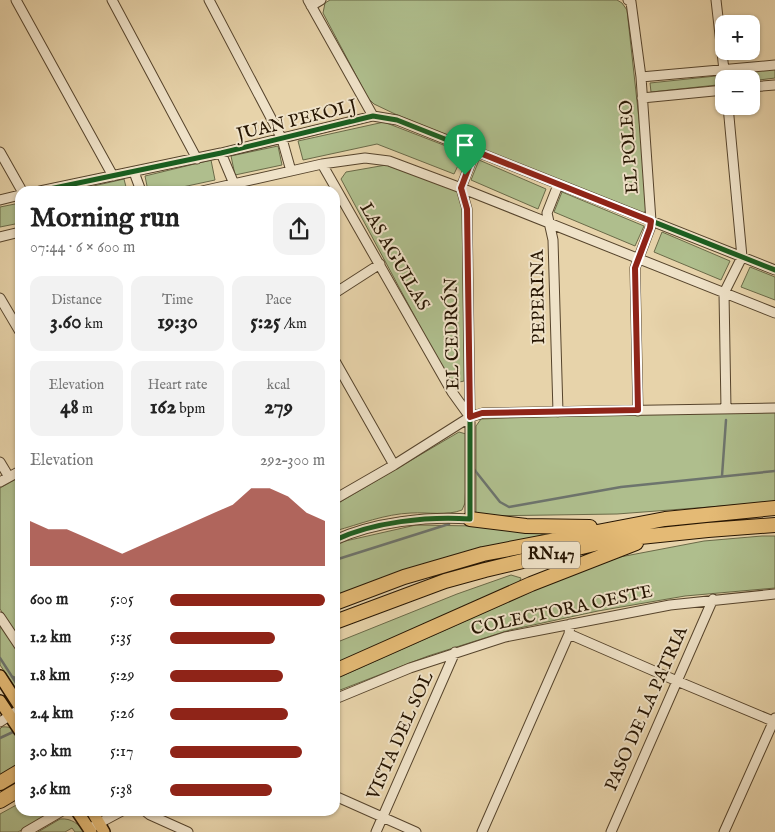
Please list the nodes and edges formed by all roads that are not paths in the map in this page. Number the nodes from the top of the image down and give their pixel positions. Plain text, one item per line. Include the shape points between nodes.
1 (16, 0) edge
2 (112, 0) edge
3 (209, 0) edge
4 (321, 0) edge
5 (716, 0) edge
6 (631, 1) edge
7 (310, 3) edge
8 (775, 65) edge
9 (725, 70) edge
10 (747, 70) edge
11 (715, 74) edge
12 (641, 77) junction
13 (775, 85) edge
14 (760, 86) edge
15 (715, 91) edge
16 (642, 98) junction
17 (729, 115) edge
18 (373, 116) junction
19 (282, 139) junction
20 (475, 151) junction
21 (0, 152) edge
22 (222, 153) junction
23 (197, 158) junction
24 (322, 164) junction
25 (292, 171) junction
26 (134, 172) junction
27 (113, 176) junction
28 (558, 185) junction
29 (19, 186) edge
30 (67, 186) edge
31 (139, 186) edge
32 (234, 186) edge
33 (242, 186) edge
34 (335, 186) edge
35 (461, 188) junction
36 (340, 195) edge
37 (15, 196) edge
38 (0, 200) edge
39 (651, 221) junction
40 (548, 224) junction
41 (15, 233) edge
42 (0, 236) edge
43 (742, 257) junction
44 (637, 259) junction
45 (380, 264) junction
46 (775, 270) edge
47 (340, 290) edge
48 (724, 293) junction
49 (0, 298) edge
50 (775, 313) edge
51 (15, 324) edge
52 (340, 370) edge
53 (775, 408) edge
54 (726, 409) junction
55 (638, 410) junction
56 (558, 412) junction
57 (470, 417) junction
58 (0, 462) edge
59 (394, 465) junction
60 (15, 474) edge
61 (9, 477) junction
62 (0, 482) edge
63 (340, 496) edge
64 (775, 508) edge
65 (470, 519) junction
66 (665, 519) junction
67 (775, 525) edge
68 (660, 535) junction
69 (340, 538) edge
70 (775, 594) edge
71 (713, 599) junction
72 (340, 601) edge
73 (0, 617) edge
74 (340, 620) edge
75 (570, 624) junction
76 (569, 634) junction
77 (15, 639) edge
78 (455, 652) junction
79 (340, 669) edge
80 (0, 676) edge
81 (677, 681) junction
82 (340, 696) edge
83 (15, 700) edge
84 (0, 701) edge
85 (5, 719) edge
86 (774, 720) edge
87 (15, 727) edge
88 (15, 774) edge
89 (0, 783) edge
90 (15, 792) edge
91 (340, 798) edge
92 (0, 801) edge
93 (53, 816) edge
94 (80, 816) edge
95 (95, 816) edge
96 (116, 816) edge
97 (155, 816) edge
98 (383, 818) junction
99 (102, 827) edge
100 (90, 830) edge
101 (26, 832) edge
102 (188, 832) edge
103 (376, 832) edge
104 (416, 832) edge
105 (482, 832) edge
106 (611, 832) edge
107 (724, 832) edge

1 - 27 street
2 - 23 street
3 - 19 street
4 - 7 street
5 - 9 street
6 - 12 street, EL POLEO
7 - 18 street
8 - 10 street
11 - 12 street
12 - 16 street, EL POLEO
13 - 14 street
15 - 16 street
16 - 39 street, EL POLEO
17 - 43 street
18 - 19 street, JUAN PEKOLJ
18 - 20 street, JUAN PEKOLJ via 397,120
19 - 22 street, JUAN PEKOLJ
19 - 25 street
20 - 28 street, JUAN PEKOLJ
20 - 35 street
21 - 29 street
22 - 23 street, JUAN PEKOLJ
22 - 32 street
23 - 26 street, JUAN PEKOLJ
24 - 25 street
24 - 34 street, LAS AGUILAS
24 - 35 street via 365,158 389,161
25 - 33 street
26 - 27 street, JUAN PEKOLJ
26 - 31 street
27 - 30 street, JUAN PEKOLJ
28 - 39 street, JUAN PEKOLJ
28 - 40 street, PEPERINA via 547,213
35 - 40 street
35 - 57 street, EL CEDRÓN via 467,209
36 - 45 street, LAS AGUILAS
37 - 38 street
39 - 43 street, JUAN PEKOLJ
39 - 44 street, EL POLEO
40 - 44 street
40 - 56 street, PEPERINA via 553,240
41 - 42 street
43 - 46 street, JUAN PEKOLJ
43 - 48 street
44 - 48 street
44 - 55 street, EL POLEO
45 - 47 street
45 - 57 street, LAS AGUILAS via 452,392
48 - 50 street
48 - 54 street
49 - 51 street
52 - 59 street
53 - 54 street
54 - 55 street
55 - 56 street
56 - 57 street via 482,413
57 - 59 street
57 - 65 street, EL CEDRÓN
58 - 61 street
59 - 63 street
60 - 61 street
61 - 62 street
64 - 66 highway, RN147
65 - 66 highway via 581,528
65 - 69 street via 407,521 377,526
66 - 72 highway, RN147 via 483,554 404,577
67 - 68 highway, RN147
68 - 74 highway, RN147 via 611,540 485,570
68 - 79 highway via 582,563
70 - 71 street, COLECTORA OESTE
71 - 75 street, COLECTORA OESTE
71 - 81 street, PASO DE LA PATRIA
73 - 77 street
75 - 76 street
75 - 78 street, COLECTORA OESTE via 505,637
76 - 81 street
76 - 105 street
78 - 82 street, COLECTORA OESTE
78 - 98 street, VISTA DEL SOL
80 - 83 main road
81 - 86 street
81 - 106 street, PASO DE LA PATRIA
84 - 85 main road
85 - 87 main road
86 - 107 street
88 - 89 highway
90 - 92 highway
91 - 98 street
93 - 101 street
94 - 100 main road
95 - 99 main road
96 - 99 street
97 - 102 street
98 - 103 street, VISTA DEL SOL
98 - 104 street
99 - 100 street

